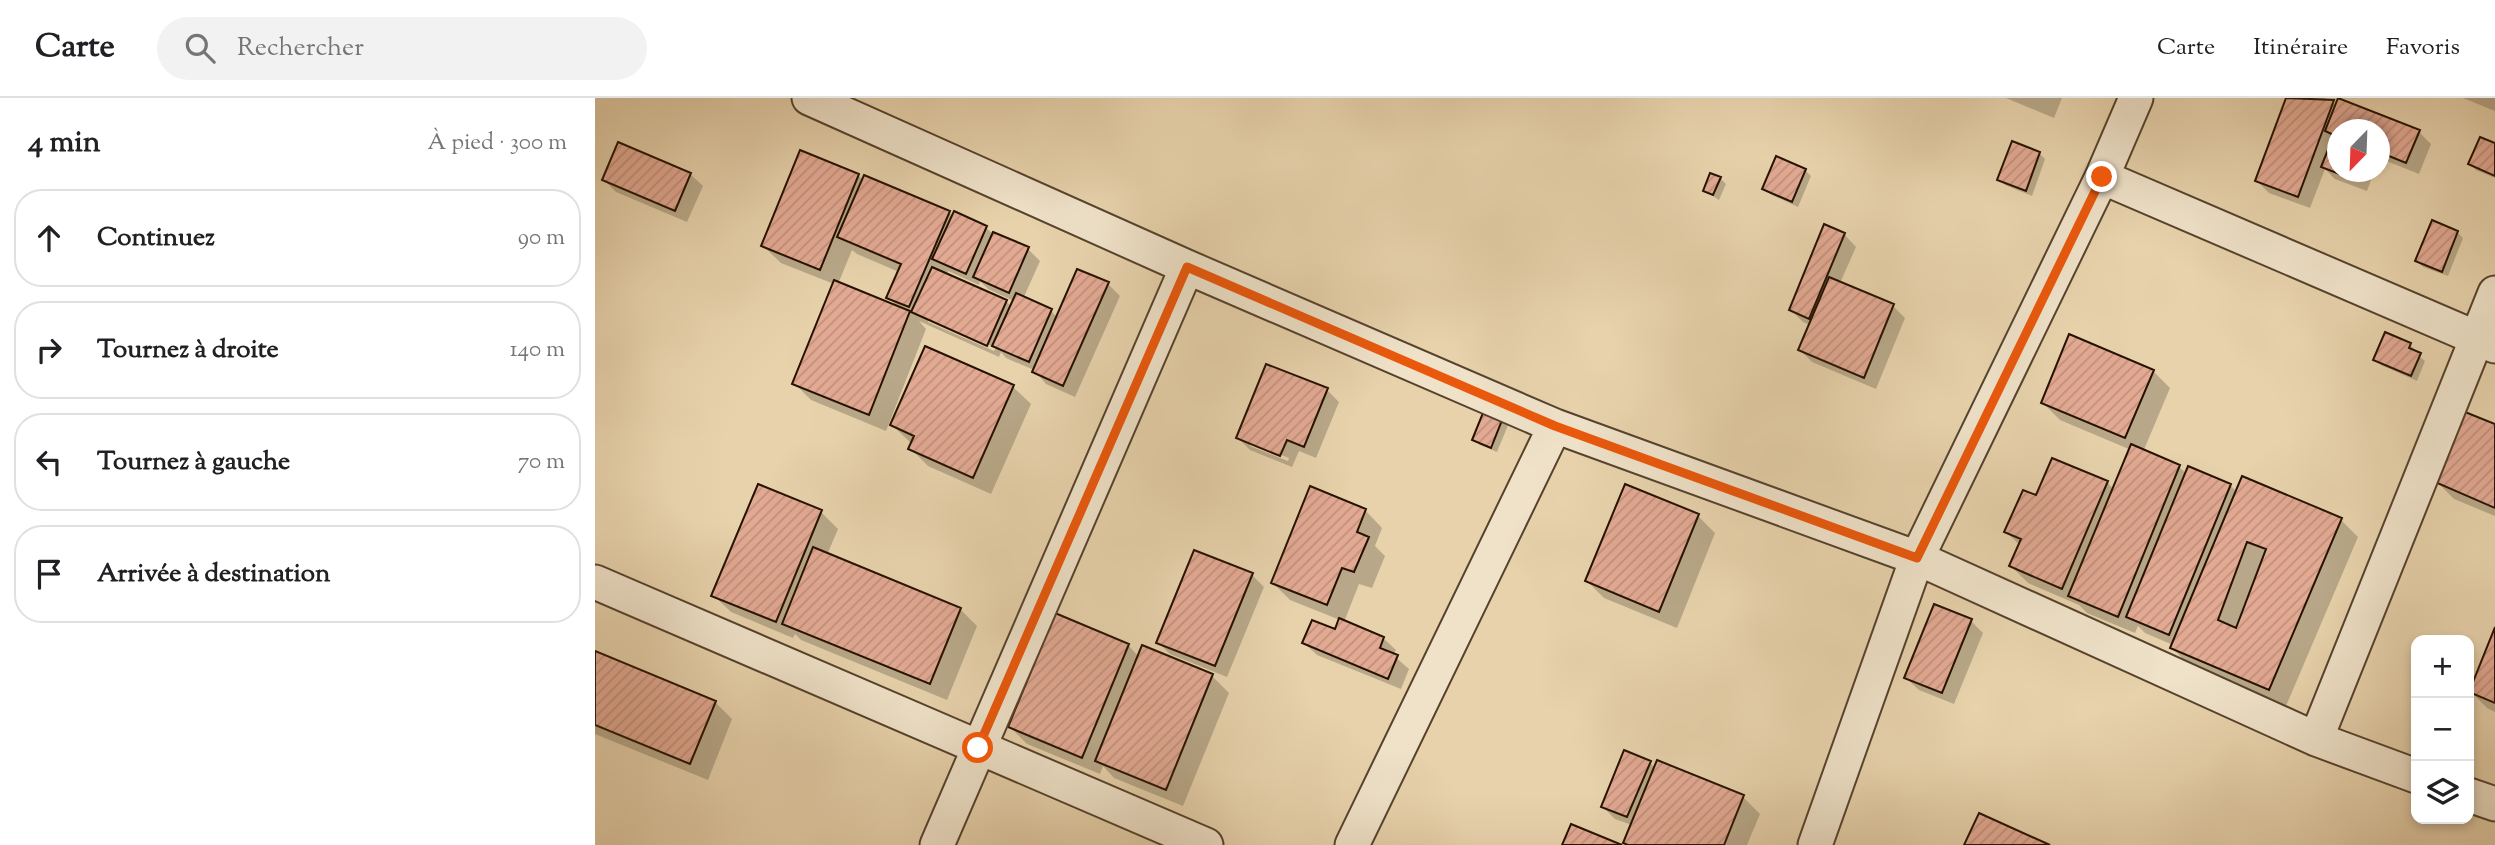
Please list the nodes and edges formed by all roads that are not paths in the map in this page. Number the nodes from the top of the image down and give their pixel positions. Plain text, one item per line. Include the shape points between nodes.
1 (809, 98) edge
2 (2136, 98) edge
3 (2102, 177) junction
4 (1187, 267) junction
5 (2495, 293) edge
6 (2485, 342) edge
7 (1555, 426) junction
8 (1917, 558) junction
9 (595, 582) edge
10 (2316, 739) junction
11 (978, 748) junction
12 (2411, 774) edge
13 (2474, 797) edge
14 (2495, 804) edge
15 (937, 845) edge
16 (1206, 845) edge
17 (1352, 845) edge
18 (1815, 845) edge

1 - 4 street
2 - 3 street
3 - 6 street
3 - 8 street
4 - 7 street
4 - 11 street
5 - 6 street
6 - 10 street
7 - 8 street
7 - 17 street
8 - 10 street
8 - 18 street
9 - 11 street
10 - 12 street
11 - 15 street
11 - 16 street
13 - 14 street

